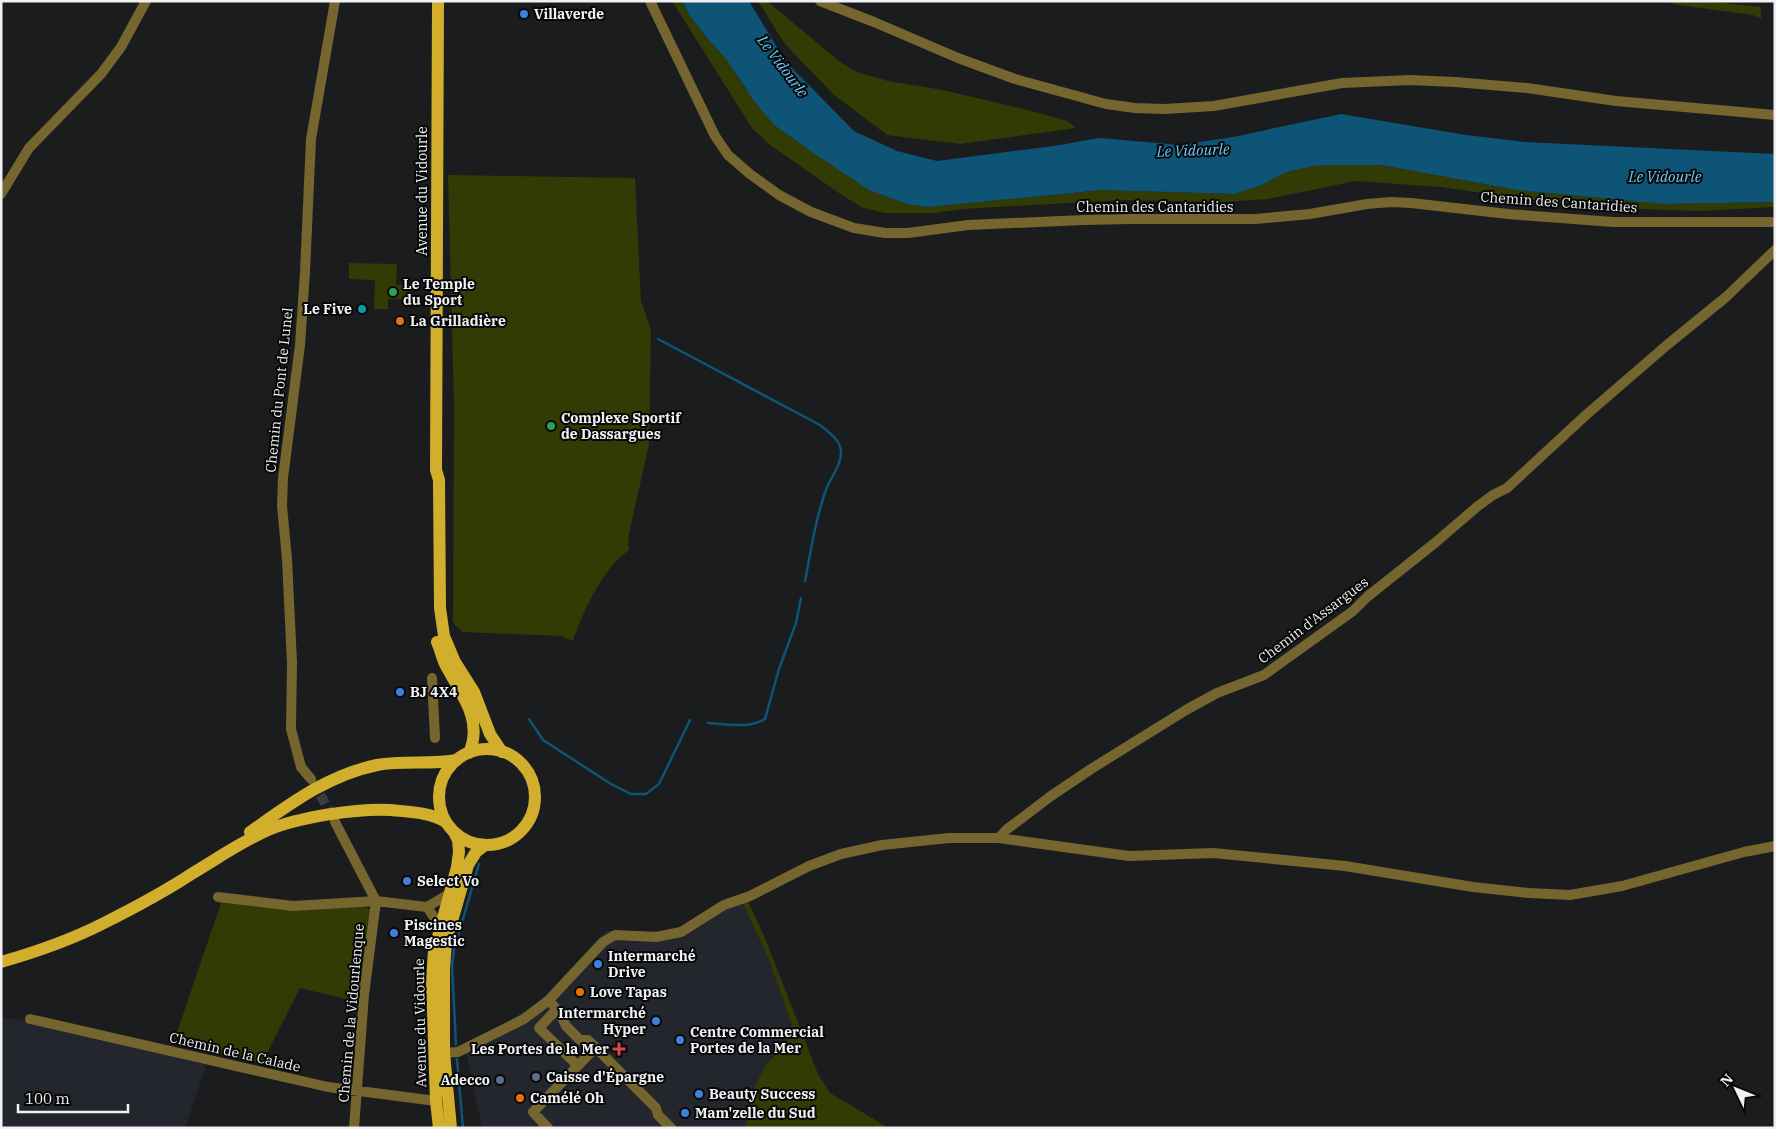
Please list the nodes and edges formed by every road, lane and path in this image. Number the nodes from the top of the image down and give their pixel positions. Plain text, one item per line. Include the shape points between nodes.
1 (146, 1) edge
2 (335, 1) edge
3 (438, 1) edge
4 (650, 1) edge
5 (820, 1) edge
6 (1775, 115) edge
7 (1, 194) edge
8 (1775, 222) edge
9 (1775, 250) edge
10 (436, 470) junction
11 (432, 678) dead end
12 (435, 738) dead end
13 (502, 752) junction
14 (470, 753) junction
15 (457, 760) junction
16 (311, 779) tunnel mouth
17 (335, 822) tunnel mouth
18 (446, 822) junction
19 (454, 832) junction
20 (999, 838) junction
21 (485, 845) junction
22 (1775, 846) edge
23 (233, 847) junction
24 (448, 894) junction
25 (218, 897) dead end
26 (376, 901) junction
27 (427, 907) junction
28 (440, 926) junction
29 (1, 962) edge
30 (549, 1000) junction
31 (556, 1010) junction
32 (30, 1019) dead end
33 (596, 1048) junction
34 (444, 1053) junction
35 (578, 1066) junction
36 (357, 1092) junction
37 (436, 1101) junction
38 (669, 1126) edge
39 (354, 1128) edge
40 (439, 1128) edge
41 (451, 1128) edge
42 (548, 1128) edge

1 - 7 street via 106,67 30,148
2 - 16 street, Chemin du Pont de Lunel via 311,139 300,336 282,506 292,664 291,729 301,767
3 - 10 main road, Avenue du Vidourle
4 - 8 street, Chemin des Cantaridies via 728,155 778,196 854,228 908,233 968,226 1130,218 1255,219 1391,202 1613,222
5 - 6 street via 1015,79 1106,104 1135,108 1214,106 1342,83 1410,80 1527,88 1616,101
9 - 20 street, Chemin d'Assargues via 1726,297 1608,396 1507,488 1478,506 1353,611 1264,675 1217,692 1091,769
10 - 13 main road, Avenue du Vidourle via 439,480 440,608 444,636 452,657 474,692 490,734
10 - 14 main road, Avenue du Vidourle via 433,480 433,622 444,661 474,722
11 - 12 street
13 - 14 main road via 489,749
13 - 21 main road via 527,770 536,800 530,821 519,833 506,842
14 - 15 main road
15 - 18 main road via 446,773 440,789 440,806
15 - 23 main road via 391,764 346,773 309,791 238,840
17 - 26 street
18 - 19 main road
18 - 23 main road via 420,812 348,812 286,824
19 - 21 main road via 472,843
19 - 24 main road, Avenue du Vidourle via 459,852
20 - 22 street via 1129,856 1213,852 1345,866 1473,887 1570,894 1622,886
20 - 30 street via 939,838 842,854 719,908 681,932 656,937 609,937
21 - 34 main road, Avenue du Vidourle via 468,865 446,942
23 - 29 main road via 152,898 102,924
24 - 27 street
24 - 28 main road, Avenue du Vidourle
25 - 26 street via 292,906
26 - 27 street
26 - 36 street, Chemin de la Vidourlenque via 364,995
27 - 28 street
28 - 37 main road, Avenue du Vidourle via 432,982
30 - 31 street
30 - 34 street via 505,1030 458,1052
31 - 33 street via 578,1038 588,1040
31 - 35 street via 539,1028
32 - 36 street, Chemin de la Calade
33 - 35 street
33 - 38 street via 656,1108
34 - 41 main road, Avenue du Vidourle
35 - 42 street via 533,1112
36 - 37 street, Chemin de la Calade
36 - 39 street, Chemin de la Vidourlenque
37 - 40 main road, Avenue du Vidourle

